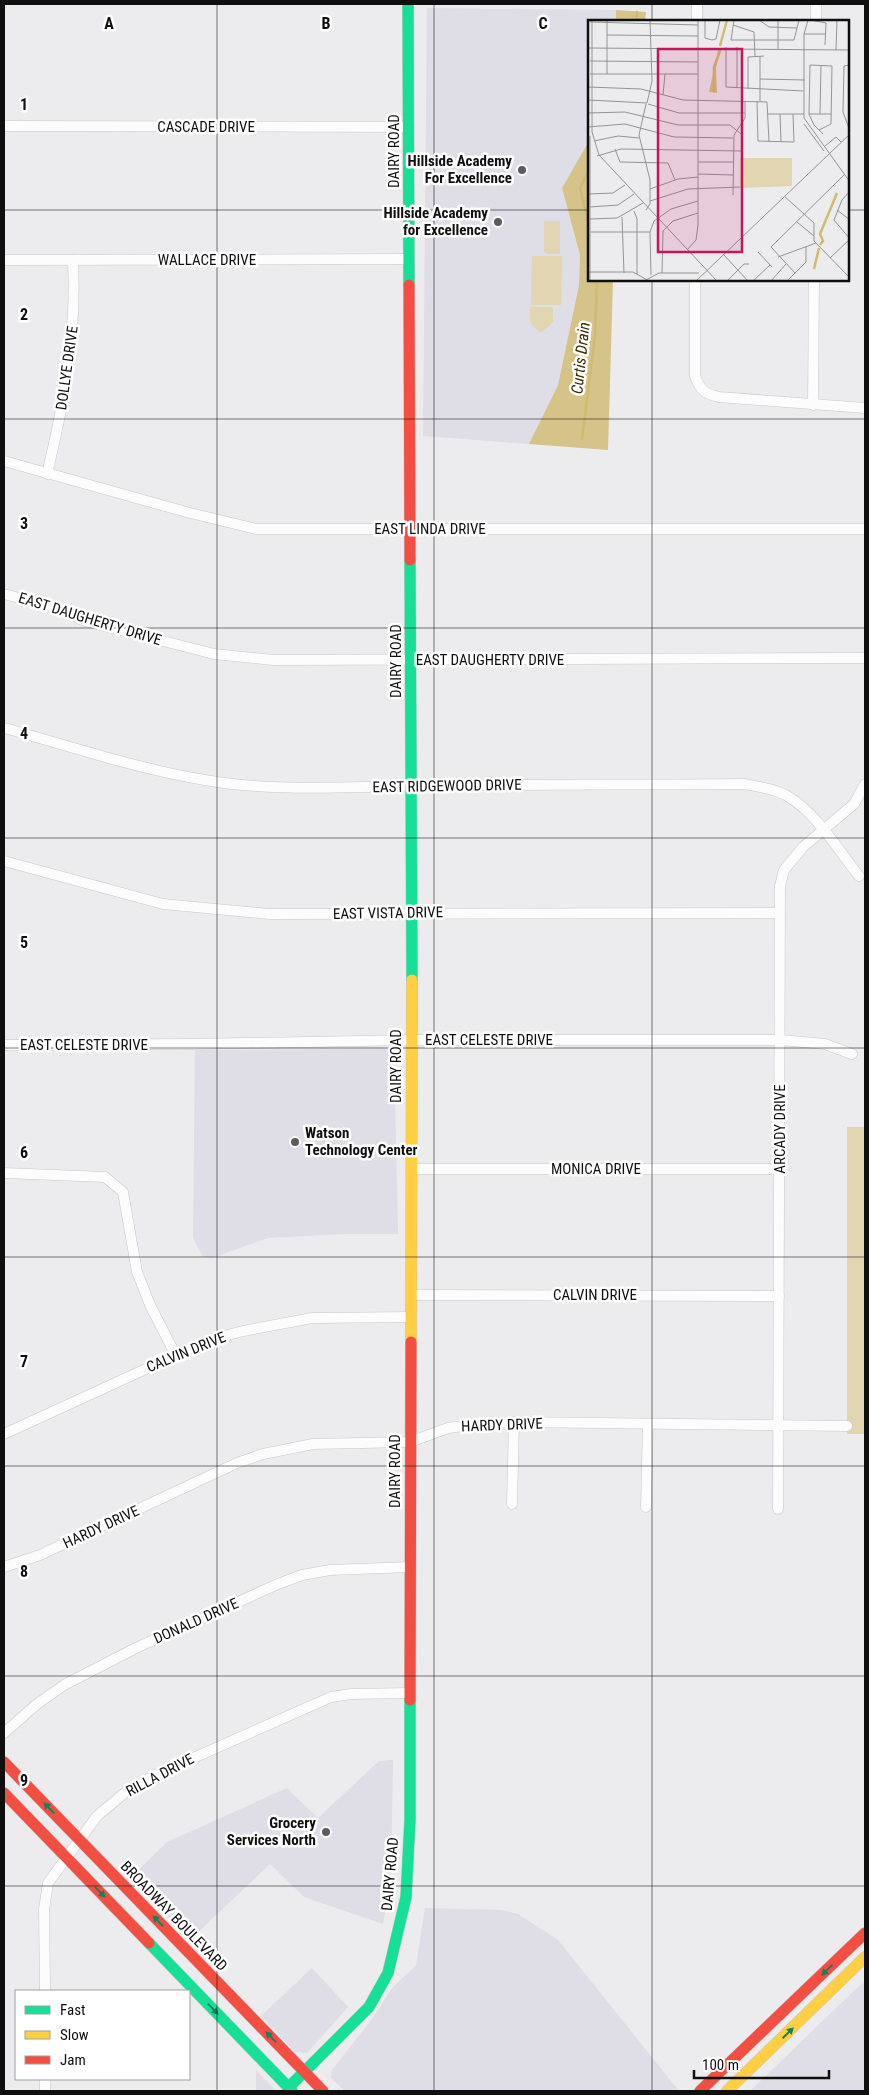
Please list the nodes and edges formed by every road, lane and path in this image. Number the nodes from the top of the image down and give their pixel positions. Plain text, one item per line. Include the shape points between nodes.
1 (408, 4) edge
2 (697, 4) edge
3 (816, 4) edge
4 (697, 20) edge
5 (816, 20) edge
6 (4, 126) edge
7 (409, 127) junction
8 (4, 260) edge
9 (73, 260) junction
10 (409, 260) junction
11 (695, 281) edge
12 (814, 281) edge
13 (813, 405) junction
14 (865, 408) edge
15 (4, 461) edge
16 (47, 474) junction
17 (865, 529) edge
18 (410, 530) junction
19 (4, 594) edge
20 (865, 658) edge
21 (411, 660) junction
22 (4, 728) edge
23 (865, 784) edge
24 (411, 786) junction
25 (823, 830) junction
26 (4, 861) edge
27 (858, 876) dead end
28 (412, 912) junction
29 (779, 913) junction
30 (412, 1040) junction
31 (780, 1040) junction
32 (4, 1045) edge
33 (852, 1054) dead end
34 (411, 1169) junction
35 (780, 1169) junction
36 (4, 1173) edge
37 (411, 1294) junction
38 (779, 1296) junction
39 (411, 1318) junction
40 (175, 1354) junction
41 (514, 1422) junction
42 (648, 1424) junction
43 (778, 1425) junction
44 (847, 1426) dead end
45 (4, 1434) edge
46 (410, 1442) junction
47 (512, 1504) dead end
48 (646, 1507) dead end
49 (778, 1509) dead end
50 (4, 1567) edge
51 (410, 1567) junction
52 (410, 1693) junction
53 (4, 1734) edge
54 (4, 1762) edge
55 (4, 1793) edge
56 (79, 1839) junction
57 (66, 1857) junction
58 (865, 1933) edge
59 (865, 1957) edge
60 (45, 1990) edge
61 (801, 1995) junction
62 (813, 2008) junction
63 (305, 2072) junction
64 (290, 2089) edge
65 (324, 2091) edge
66 (700, 2091) edge
67 (727, 2091) edge

1 - 7 street, DAIRY ROAD
2 - 4 street
3 - 5 street
6 - 7 street, CASCADE DRIVE
7 - 10 street, DAIRY ROAD
8 - 9 street, WALLACE DRIVE
9 - 10 street, WALLACE DRIVE
9 - 16 street, DOLLYE DRIVE via 72,345 60,421
10 - 18 street, DAIRY ROAD
11 - 13 street via 695,376 705,394
12 - 13 street
13 - 14 street
15 - 16 street, EAST LINDA DRIVE
16 - 18 street, EAST LINDA DRIVE via 256,529
17 - 18 street, EAST LINDA DRIVE
18 - 21 street, DAIRY ROAD
19 - 21 street, EAST DAUGHERTY DRIVE via 57,608 85,621 214,654 273,660
20 - 21 street, EAST DAUGHERTY DRIVE
21 - 24 street, DAIRY ROAD
22 - 24 street, EAST RIDGEWOOD DRIVE via 164,772 206,780 261,786
23 - 25 street, ARCADY DRIVE via 854,804
24 - 25 street, EAST RIDGEWOOD DRIVE via 744,784 767,788 788,797 810,814
24 - 28 street, DAIRY ROAD
25 - 27 street, EAST RIDGEWOOD DRIVE
25 - 29 street, ARCADY DRIVE via 784,870
26 - 28 street, EAST VISTA DRIVE via 163,904 269,914
28 - 29 street, EAST VISTA DRIVE
28 - 30 street, DAIRY ROAD
29 - 31 street, ARCADY DRIVE
30 - 31 street, EAST CELESTE DRIVE
30 - 32 street, EAST CELESTE DRIVE
30 - 34 street, DAIRY ROAD
31 - 33 street, EAST CELESTE DRIVE via 824,1044
31 - 35 street, ARCADY DRIVE
34 - 35 street, MONICA DRIVE
34 - 37 street, DAIRY ROAD
35 - 38 street, ARCADY DRIVE
36 - 40 street via 104,1177 123,1192 137,1272 150,1306
37 - 38 street, CALVIN DRIVE
37 - 39 street, DAIRY ROAD
38 - 43 street, ARCADY DRIVE
39 - 40 street, CALVIN DRIVE via 312,1318 243,1331
39 - 46 street, DAIRY ROAD
40 - 45 street, CALVIN DRIVE
41 - 42 street, HARDY DRIVE
41 - 46 street, HARDY DRIVE via 448,1428
41 - 47 street
42 - 43 street, HARDY DRIVE
42 - 48 street
43 - 44 street, HARDY DRIVE
43 - 49 street, ARCADY DRIVE
46 - 50 street, HARDY DRIVE via 313,1444 264,1454 236,1463 40,1555
46 - 51 street, DAIRY ROAD
51 - 52 street, DAIRY ROAD
51 - 53 street, DONALD DRIVE via 330,1570 278,1584 138,1647 64,1685
52 - 56 street, RILLA DRIVE via 351,1694 311,1704 157,1774 127,1791 97,1816
52 - 63 street, DAIRY ROAD via 406,1897 388,1973 369,2007
56 -> 54 street, BROADWAY BOULEVARD
55 - 57 street
56 - 57 street, RILLA DRIVE
63 -> 56 street, BROADWAY BOULEVARD
57 - 60 street, RILLA DRIVE via 48,1883 45,1899
57 -> 64 street
58 -> 61 street
59 - 62 street
61 - 62 street
61 - 66 street
67 -> 62 street
63 - 64 street, DAIRY ROAD
63 - 65 street, BROADWAY BOULEVARD

